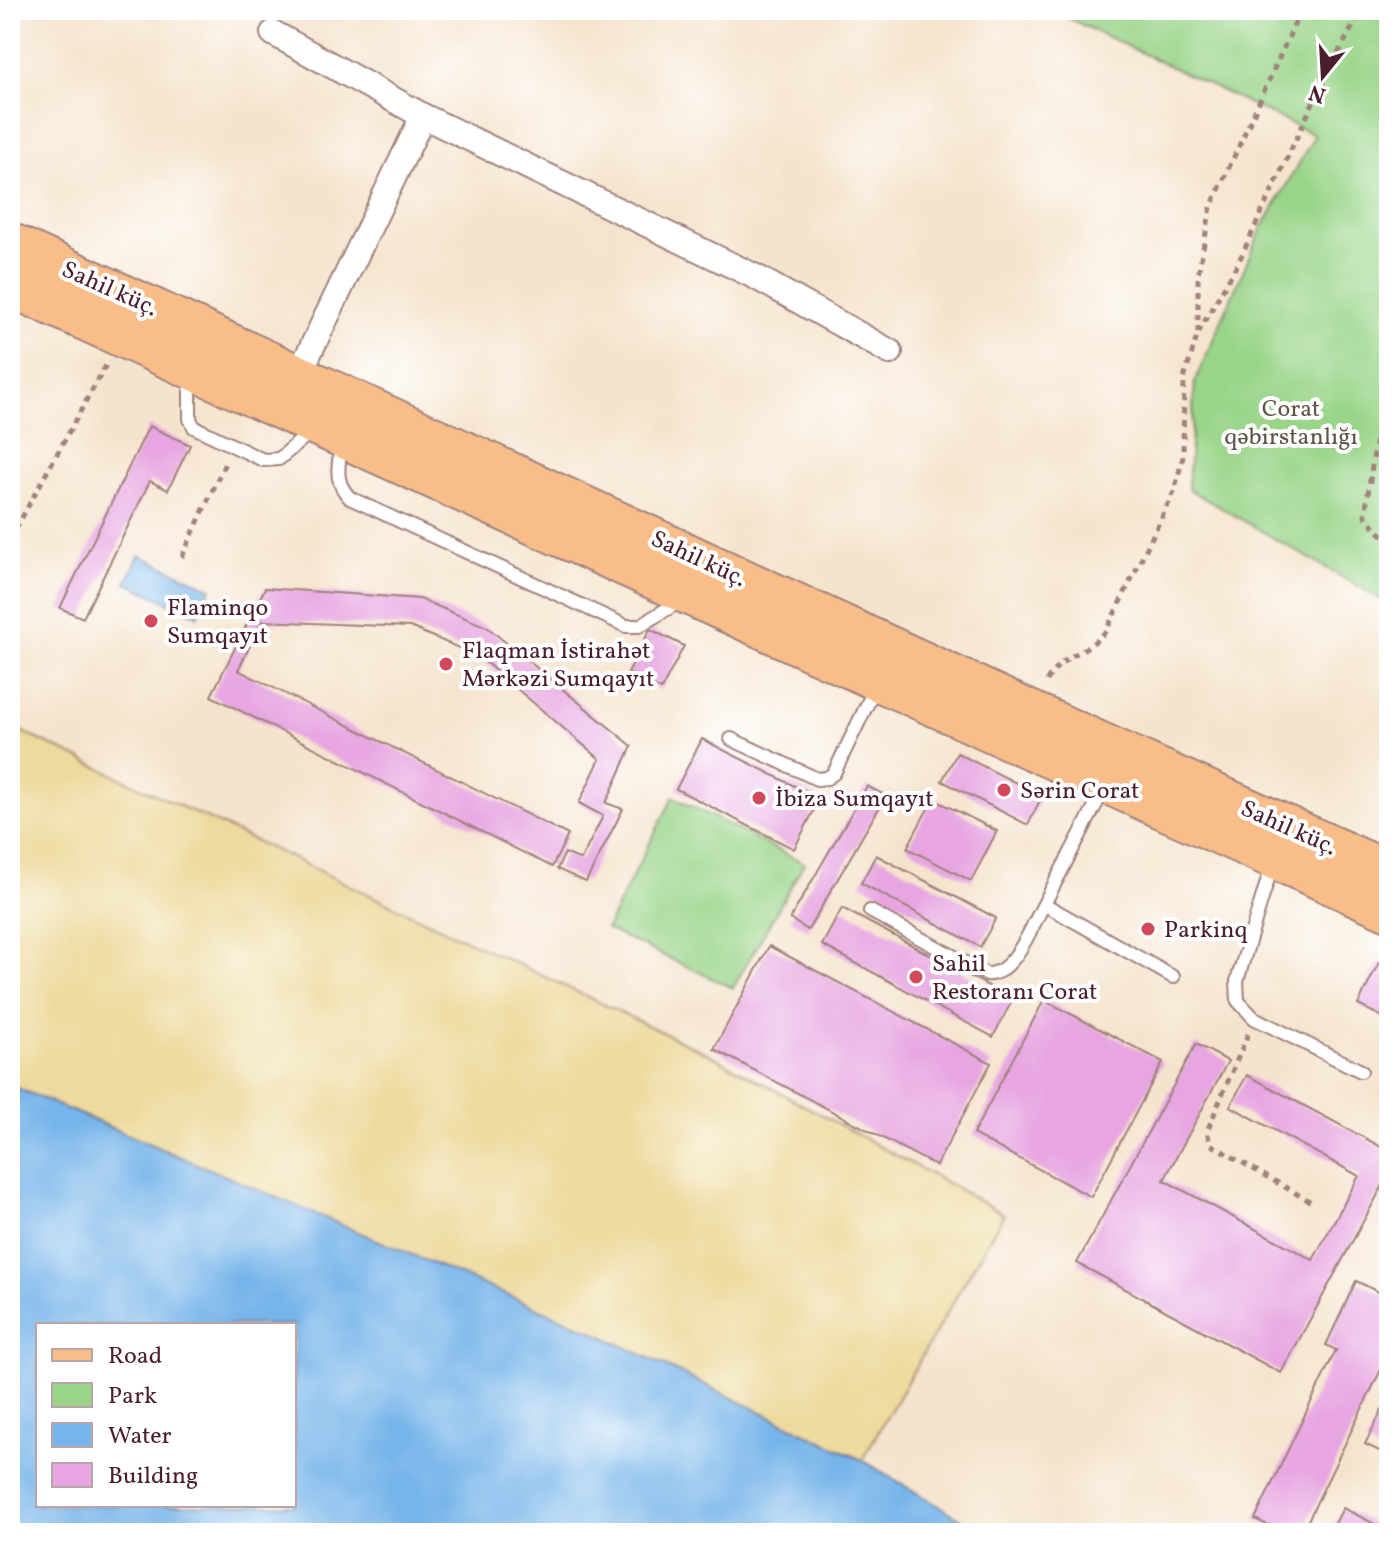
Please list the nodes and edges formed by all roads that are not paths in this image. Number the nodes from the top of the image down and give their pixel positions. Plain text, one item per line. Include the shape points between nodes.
1 (273, 33) dead end
2 (423, 116) junction
3 (10, 243) edge
4 (10, 286) edge
5 (890, 352) dead end
6 (190, 368) junction
7 (299, 374) junction
8 (330, 432) junction
9 (689, 596) junction
10 (879, 681) junction
11 (731, 739) dead end
12 (1107, 785) junction
13 (1274, 859) junction
14 (1389, 872) edge
15 (1044, 904) junction
16 (1389, 910) edge
17 (870, 911) dead end
18 (1173, 977) dead end
19 (1361, 1071) dead end

1 - 2 street
2 - 5 street via 756,277
2 - 7 street
3 - 7 main road, Sahil küç.
4 - 6 main road, Sahil küç.
6 - 8 main road, Sahil küç.
6 - 8 lane via 194,427 263,460 279,459
7 - 14 main road, Sahil küç.
8 - 9 main road, Sahil küç.
8 - 9 lane via 340,488 350,498 626,626 639,626
9 - 10 main road, Sahil küç.
10 - 11 lane via 827,778 817,779
10 - 12 main road, Sahil küç.
12 - 13 main road, Sahil küç.
12 - 15 lane
13 - 16 main road, Sahil küç.
13 - 19 lane via 1237,981 1238,1001 1254,1018
15 - 17 lane via 1008,968 996,975
15 - 18 lane

